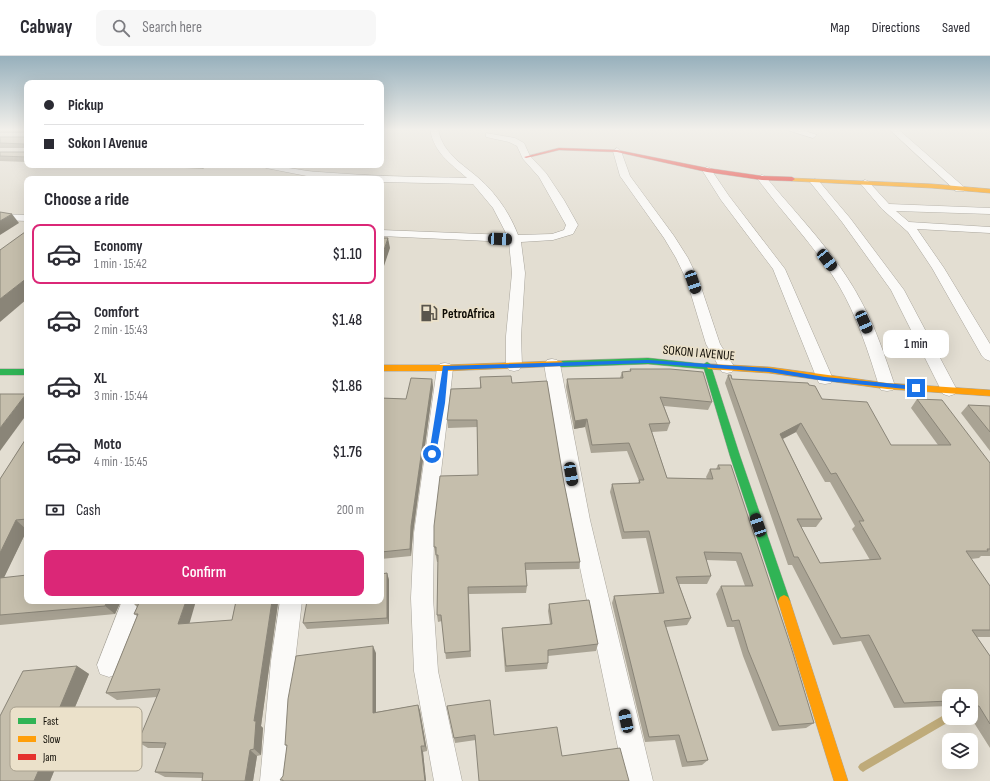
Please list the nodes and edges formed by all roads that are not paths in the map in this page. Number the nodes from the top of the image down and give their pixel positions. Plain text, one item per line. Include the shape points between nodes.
1 (453, 163) edge
2 (532, 163) edge
3 (621, 163) edge
4 (674, 163) edge
5 (931, 163) edge
6 (283, 168) edge
7 (708, 170) junction
8 (341, 176) edge
9 (762, 178) junction
10 (384, 179) edge
11 (476, 181) junction
12 (814, 182) junction
13 (865, 183) junction
14 (960, 189) junction
15 (990, 191) edge
16 (886, 206) junction
17 (990, 211) edge
18 (0, 217) edge
19 (24, 218) edge
20 (907, 225) junction
21 (990, 230) edge
22 (384, 233) edge
23 (515, 239) junction
24 (990, 356) edge
25 (552, 364) junction
26 (707, 365) junction
27 (514, 366) junction
28 (384, 368) edge
29 (445, 368) junction
30 (727, 368) junction
31 (0, 372) edge
32 (24, 372) edge
33 (825, 379) junction
34 (887, 386) junction
35 (931, 389) junction
36 (949, 390) junction
37 (990, 393) edge
38 (944, 407) edge
39 (132, 604) edge
40 (292, 604) edge
41 (109, 665) dead end
42 (274, 781) edge
43 (448, 781) edge
44 (639, 781) edge
45 (841, 781) edge

1 - 11 street
2 - 23 street via 543,175 559,200 569,217 572,229 553,237
3 - 30 street via 625,176 682,258 693,282 713,344
4 - 7 street
5 - 14 street
6 - 8 street
7 - 9 street
7 - 33 street via 725,198 779,269
9 - 12 street
9 - 34 street via 836,272 854,300 869,333
10 - 11 street
11 - 23 street via 493,200
12 - 13 street
12 - 36 street via 851,226 897,290
13 - 14 street
13 - 16 street
14 - 15 street
16 - 17 street
16 - 20 street
18 - 19 street
20 - 21 street
20 - 24 street via 938,268
22 - 23 street
23 - 27 street via 518,278
25 - 26 street, SOKON I AVENUE via 648,361
25 - 27 street, SOKON I AVENUE
25 - 44 street via 580,520
26 - 30 street, SOKON I AVENUE
26 - 45 street via 803,656
27 - 29 street, SOKON I AVENUE
28 - 29 street, SOKON I AVENUE
29 - 43 street via 432,454 424,531 422,587 426,670
30 - 33 street, SOKON I AVENUE via 769,370
31 - 32 street
33 - 34 street, SOKON I AVENUE
34 - 35 street, SOKON I AVENUE
35 - 36 street, SOKON I AVENUE
35 - 38 street
36 - 37 street, SOKON I AVENUE
39 - 41 street
40 - 42 street via 283,661

